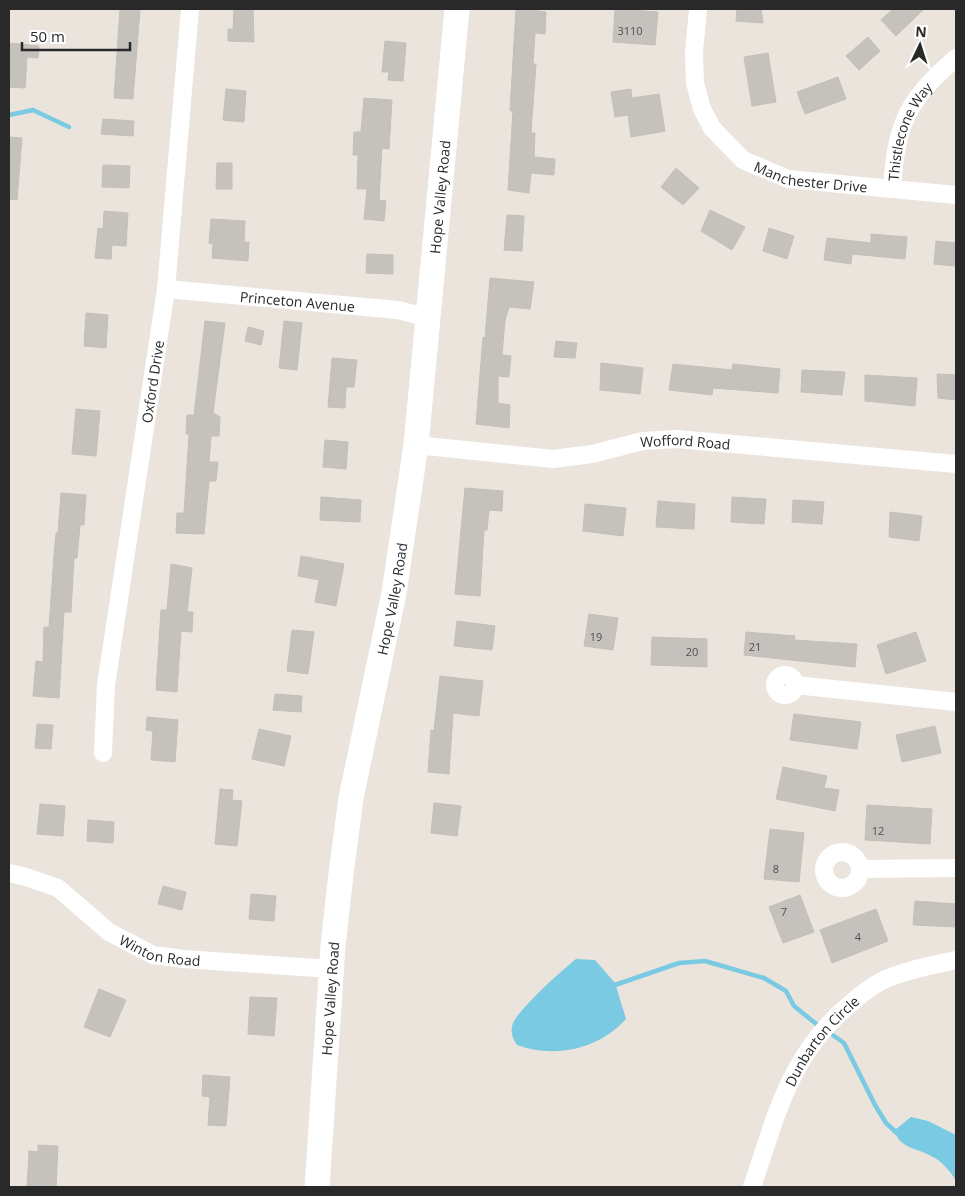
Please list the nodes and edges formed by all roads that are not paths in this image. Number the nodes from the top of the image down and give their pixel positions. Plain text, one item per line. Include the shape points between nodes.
1 (190, 9) edge
2 (458, 9) edge
3 (698, 9) edge
4 (956, 58) edge
5 (892, 189) junction
6 (956, 195) edge
7 (166, 289) junction
8 (429, 318) junction
9 (416, 445) junction
10 (956, 464) edge
11 (795, 685) dead end
12 (956, 702) edge
13 (103, 753) dead end
14 (956, 868) edge
15 (861, 869) dead end
16 (9, 873) edge
17 (956, 960) edge
18 (332, 969) junction
19 (317, 1187) edge
20 (752, 1187) edge

1 - 7 street, Oxford Drive
2 - 8 main road, Hope Valley Road
3 - 5 street, Manchester Drive via 695,83 702,109 712,128 729,147 754,166 788,179
4 - 5 street, Thistlecone Way via 932,78 907,111 898,136
5 - 6 street, Manchester Drive
7 - 8 street, Princeton Avenue via 398,310
7 - 13 street, Oxford Drive via 106,685
8 - 9 main road, Hope Valley Road
9 - 10 street, Wofford Road via 553,459 592,454 643,441 677,439
9 - 18 main road, Hope Valley Road via 394,593 351,798
11 - 12 street
14 - 15 street
16 - 18 street, Winton Road via 58,888 108,932 154,954
17 - 20 street, Dunbarton Circle via 885,980 854,1000 826,1025 796,1066
18 - 19 main road, Hope Valley Road

